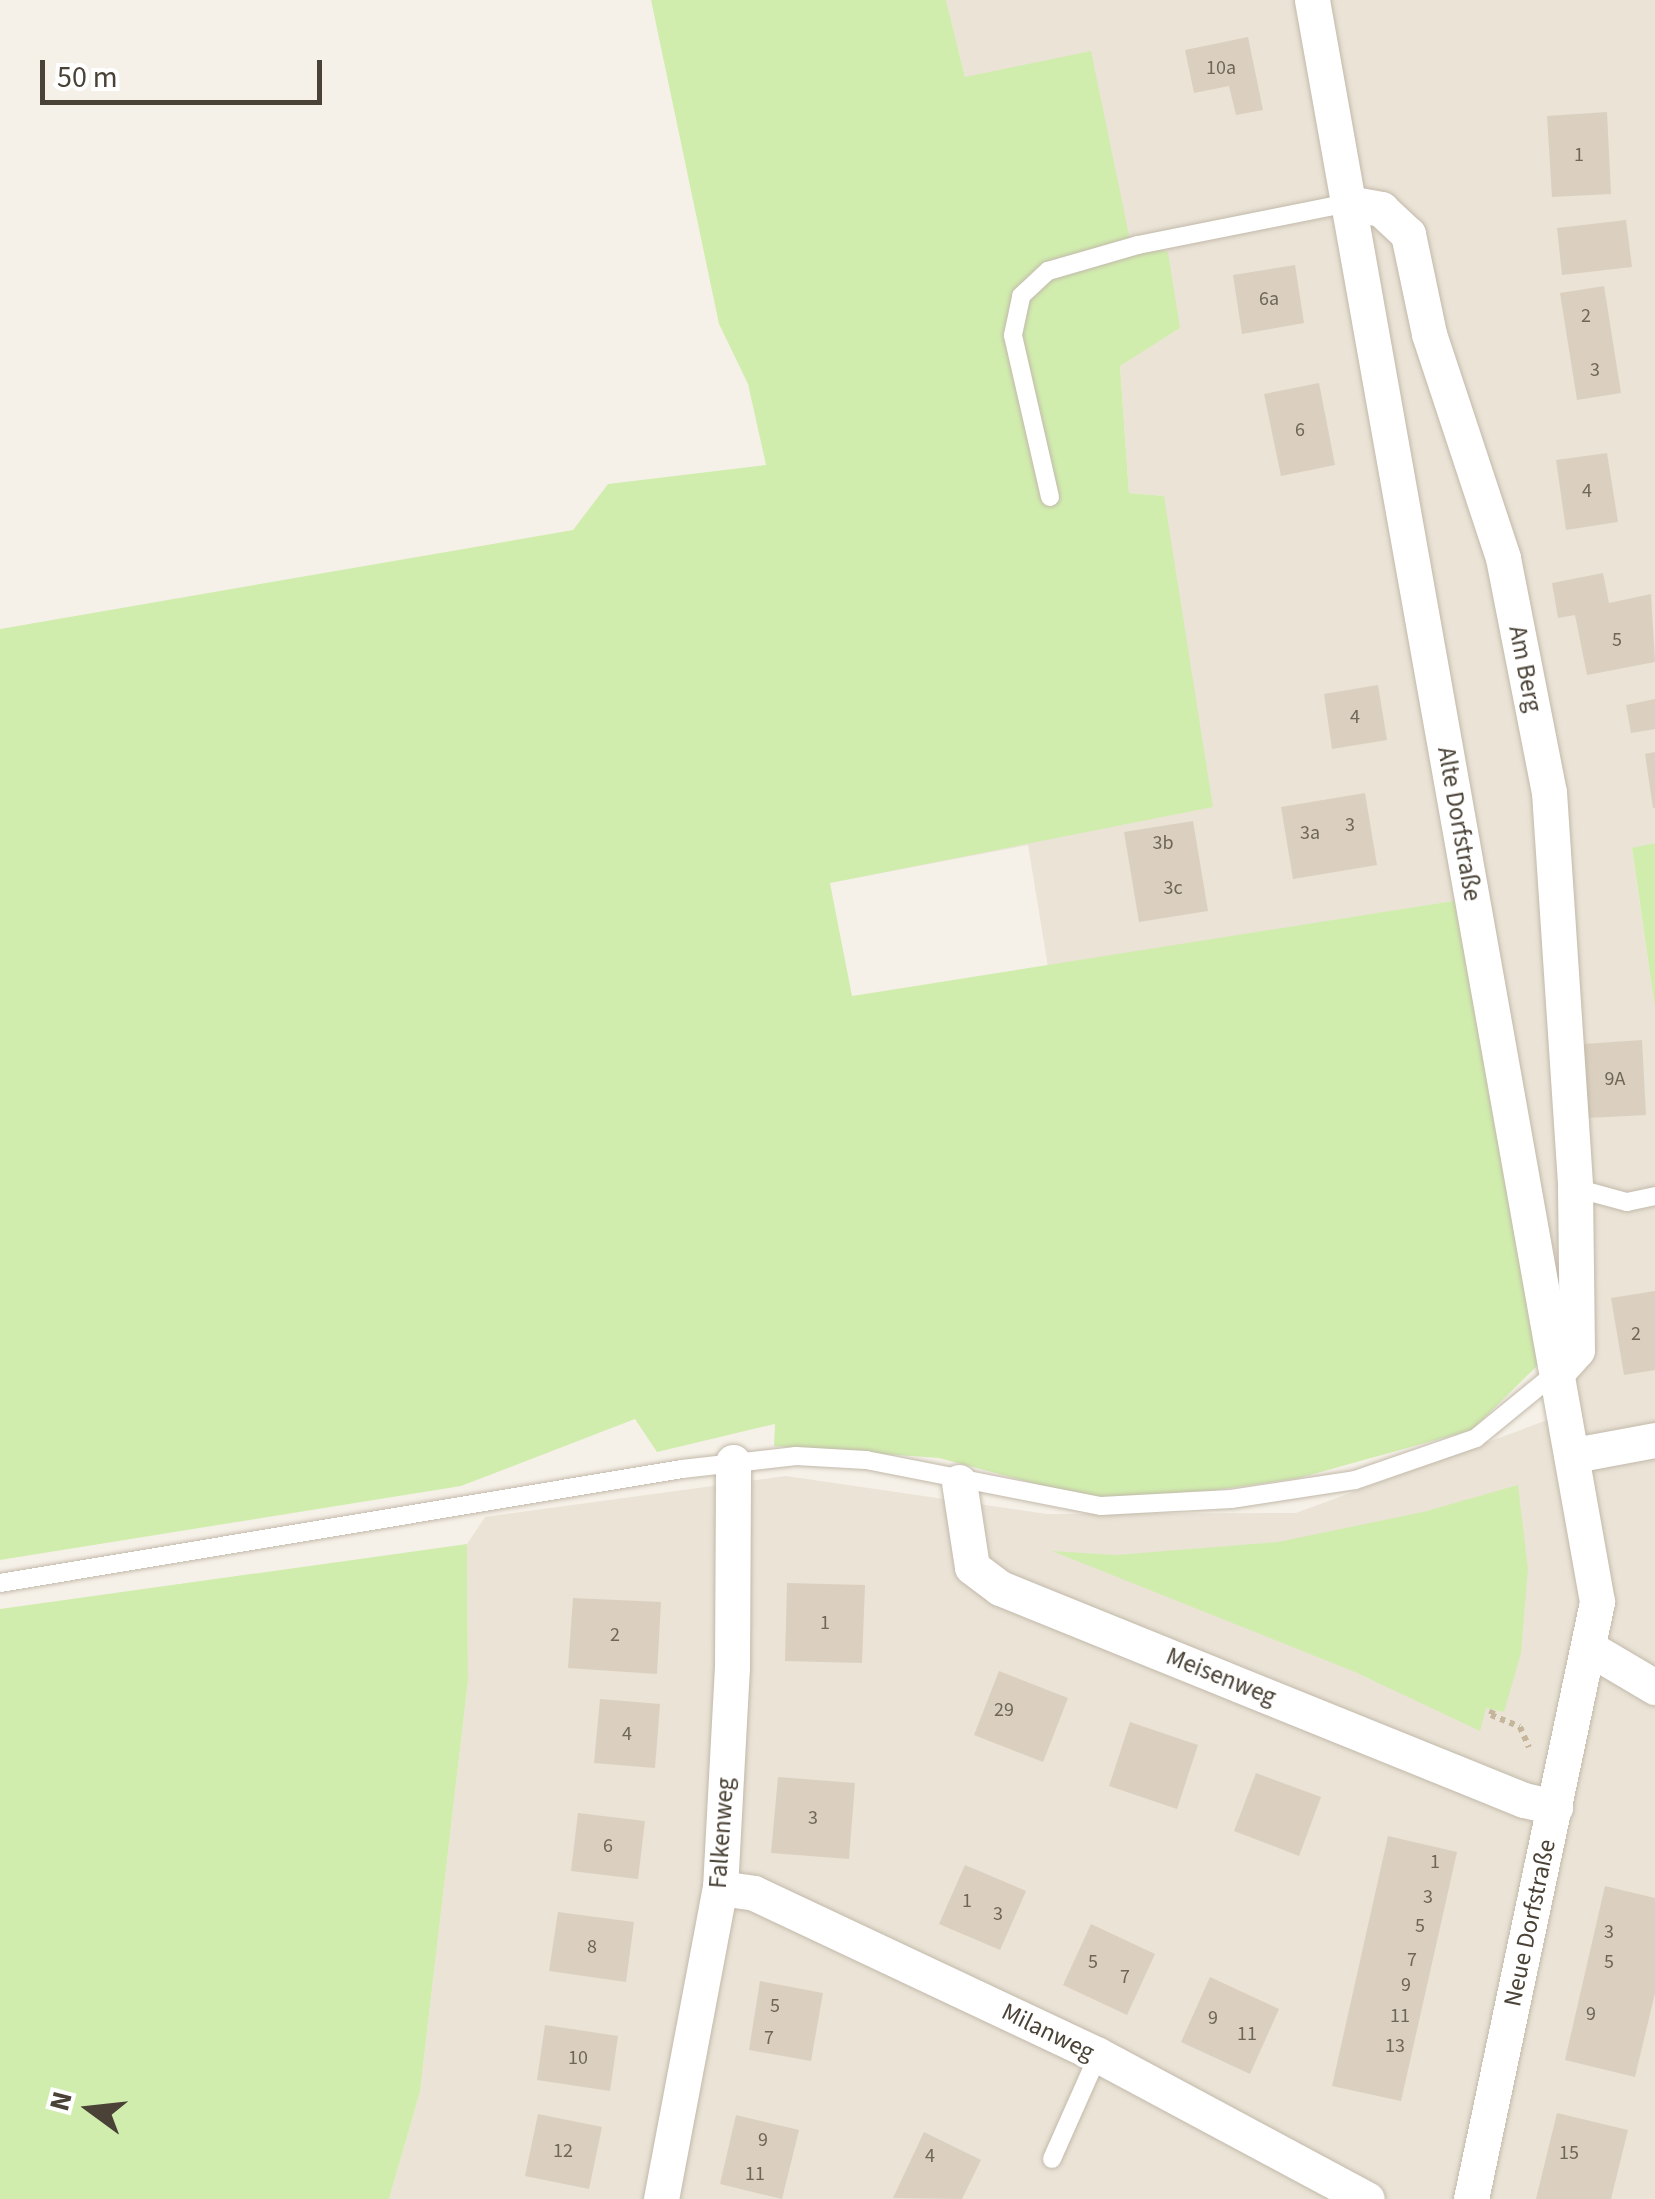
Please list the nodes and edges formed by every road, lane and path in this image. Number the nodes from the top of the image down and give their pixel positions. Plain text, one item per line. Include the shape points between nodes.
1 (1312, 0) edge
2 (1348, 204) junction
3 (1050, 497) dead end
4 (1575, 1188) junction
5 (1655, 1196) edge
6 (1558, 1370) junction
7 (1655, 1440) edge
8 (1574, 1455) junction
9 (733, 1462) junction
10 (959, 1482) junction
11 (0, 1583) edge
12 (1589, 1648) junction
13 (1655, 1688) edge
14 (1492, 1710) dead end
15 (1533, 1756) dead end
16 (1555, 1807) junction
17 (720, 1888) junction
18 (1098, 2056) junction
19 (1052, 2159) dead end
20 (661, 2199) edge
21 (1368, 2199) edge
22 (1471, 2199) edge

1 - 2 street, Alte Dorfstraße
2 - 3 lane via 1120,250 1048,271 1020,296 1013,335
2 - 4 street, Am Berg via 1381,209 1408,234 1428,334 1503,558 1549,792
2 - 6 street, Alte Dorfstraße
4 - 5 lane via 1608,1200
4 - 6 street, Am Berg via 1578,1350
6 - 8 street, Alte Dorfstraße
6 - 10 lane via 1476,1438 1355,1480 1230,1499 1101,1506
7 - 8 street
8 - 12 street, Alte Dorfstraße via 1597,1602
9 - 10 lane via 866,1460
9 - 11 lane
9 - 17 street, Falkenweg via 732,1668
10 - 16 street, Meisenweg via 972,1568 1000,1588
12 - 13 street
12 - 16 street, Neue Dorfstraße
14 - 15 path via 1520,1728
16 - 22 street, Neue Dorfstraße
17 - 18 street, Milanweg via 754,1892
17 - 20 street, Falkenweg
18 - 19 lane
18 - 21 street, Milanweg

